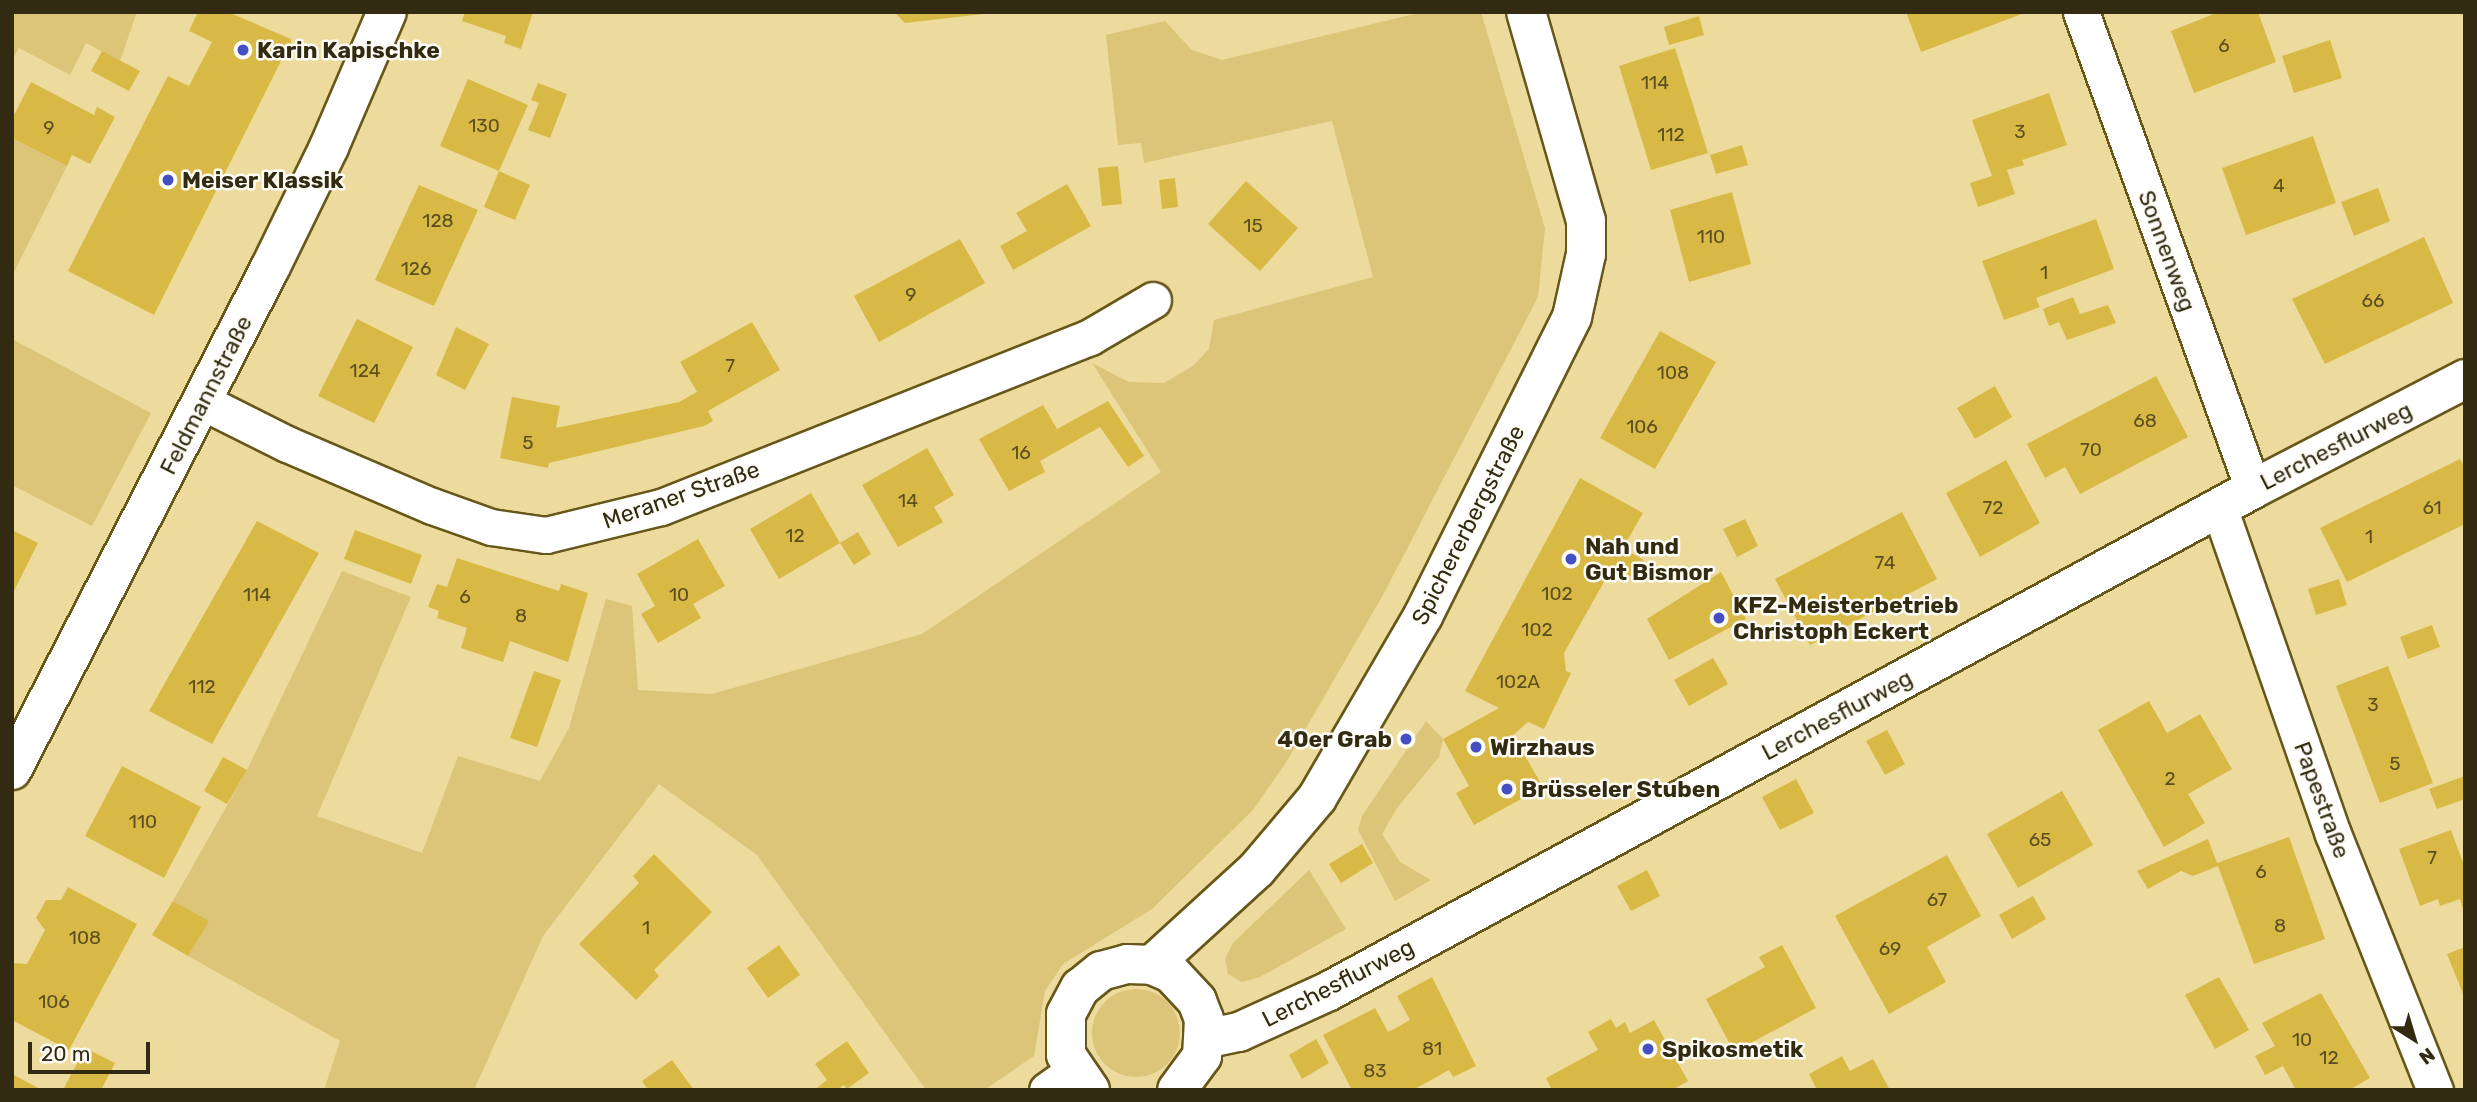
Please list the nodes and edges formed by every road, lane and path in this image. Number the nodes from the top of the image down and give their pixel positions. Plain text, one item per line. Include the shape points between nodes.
1 (387, 12) edge
2 (1527, 12) edge
3 (2081, 12) edge
4 (1153, 300) dead end
5 (2465, 379) edge
6 (203, 402) junction
7 (2253, 489) junction
8 (2219, 507) junction
9 (12, 770) edge
10 (1153, 965) junction
11 (1205, 1039) junction
12 (1070, 1084) edge
13 (1177, 1090) edge
14 (2435, 1090) edge

1 - 6 street, Feldmannstraße via 329,147
2 - 10 street, Spichererbergstraße via 1586,220 1586,254 1572,317 1423,616 1317,798 1256,869
3 - 7 street, Sonnenweg
4 - 6 street, Meraner Straße via 1090,337 661,507 546,535 491,527 432,506
5 - 7 street, Lerchesflurweg
6 - 9 street, Feldmannstraße
7 - 8 street, Lerchesflurweg
8 - 11 street, Lerchesflurweg via 1329,991 1239,1032
8 - 14 street, Papestraße via 2333,834
10 - 11 street via 1186,985 1197,1001
10 - 12 street via 1126,964 1101,971 1080,988 1066,1014 1063,1038
11 - 13 street via 1194,1073

